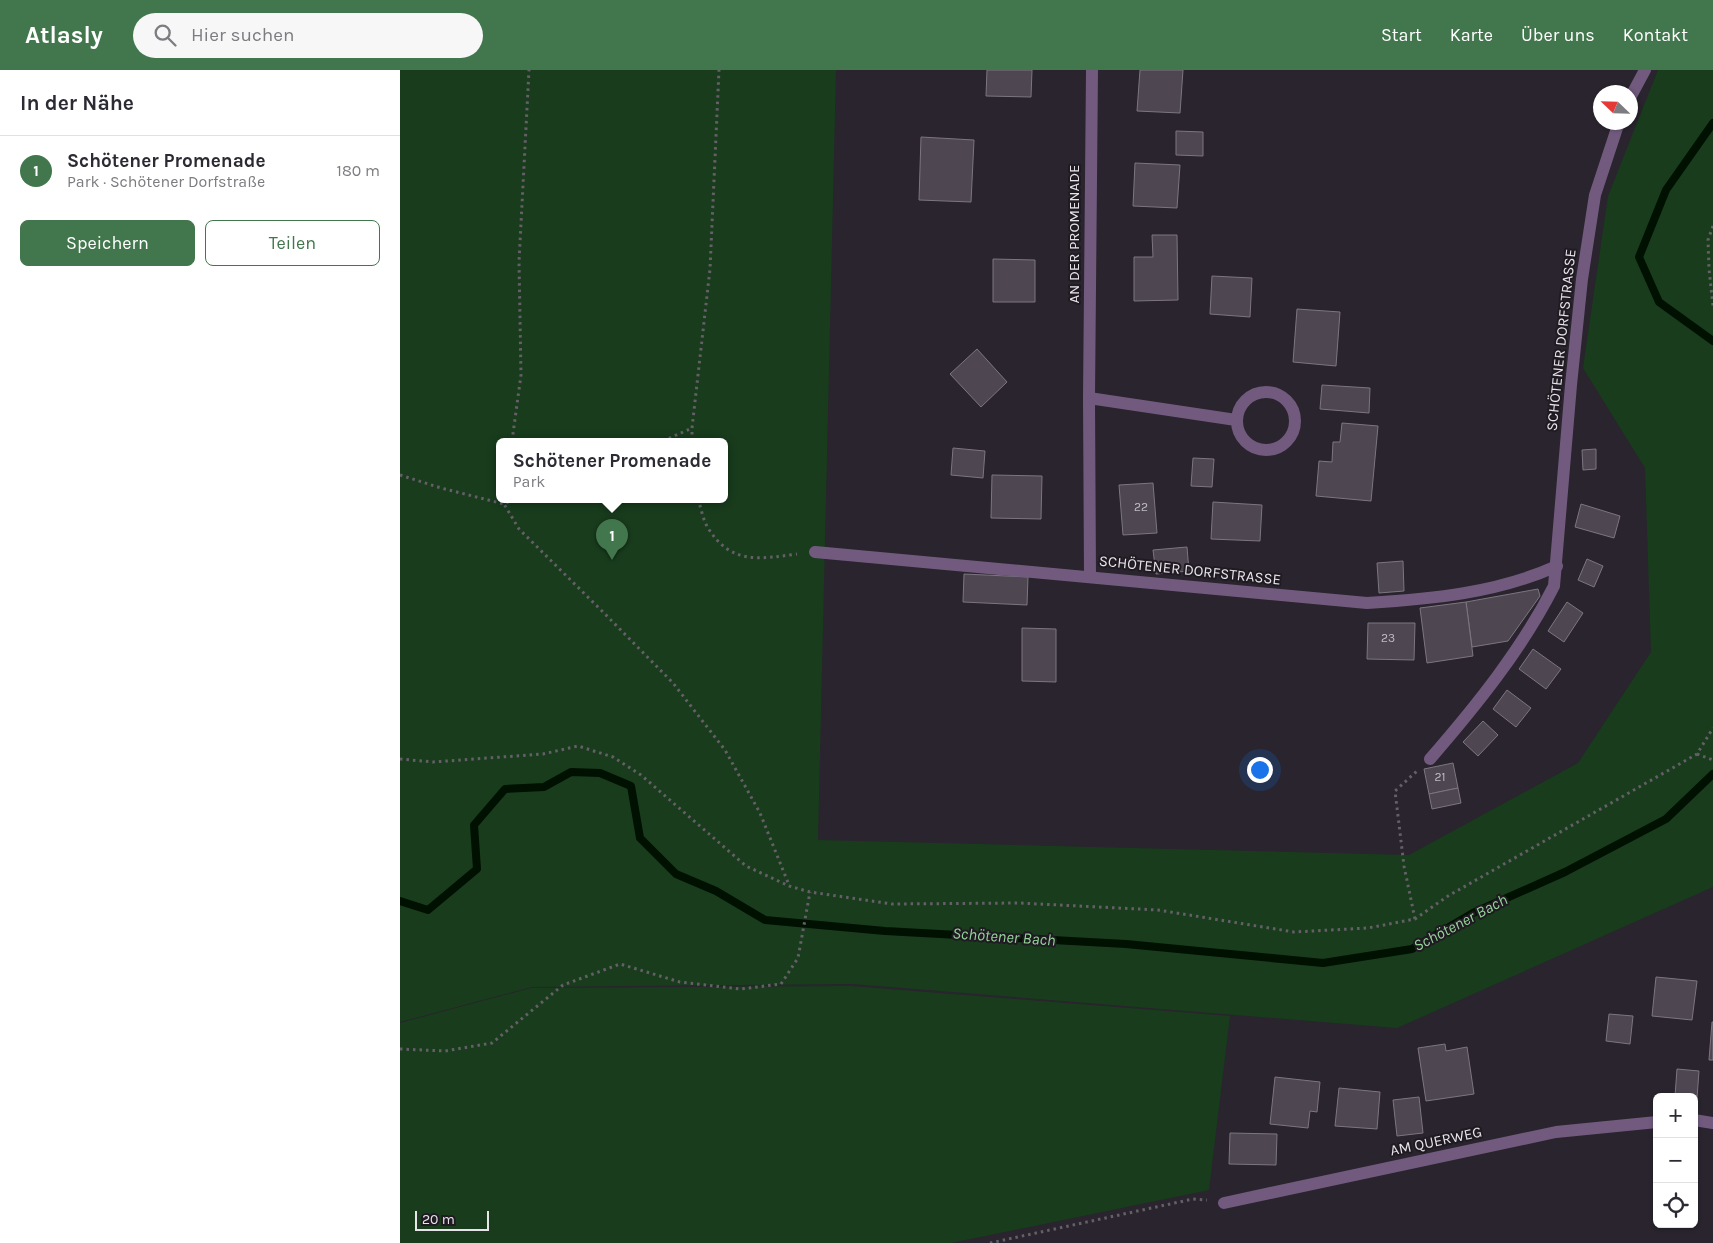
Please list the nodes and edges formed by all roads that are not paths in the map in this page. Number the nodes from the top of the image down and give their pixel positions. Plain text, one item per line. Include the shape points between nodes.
1 (1092, 70) edge
2 (1645, 70) edge
3 (1637, 85) edge
4 (1616, 130) edge
5 (1089, 398) junction
6 (1236, 420) junction
7 (815, 552) road end
8 (1557, 566) junction
9 (1090, 576) junction
10 (1430, 759) road end
11 (1698, 1121) edge
12 (1653, 1122) edge
13 (1713, 1123) edge
14 (1224, 1203) road end

1 - 5 street, AN DER PROMENADE
2 - 3 street
4 - 8 street, SCHÖTENER DORFSTRASSE via 1594,195 1582,279
5 - 6 street
5 - 9 street, AN DER PROMENADE
6 - 6 street via 1243,402 1250,396 1269,392 1286,400 1292,408 1294,427 1291,436 1276,448 1257,449 1242,438
7 - 9 street, SCHÖTENER DORFSTRASSE
8 - 9 street, SCHÖTENER DORFSTRASSE via 1486,590 1367,604
8 - 10 street, SCHÖTENER DORFSTRASSE via 1554,586 1544,607 1471,713
11 - 13 street
12 - 14 street, AM QUERWEG via 1556,1132

